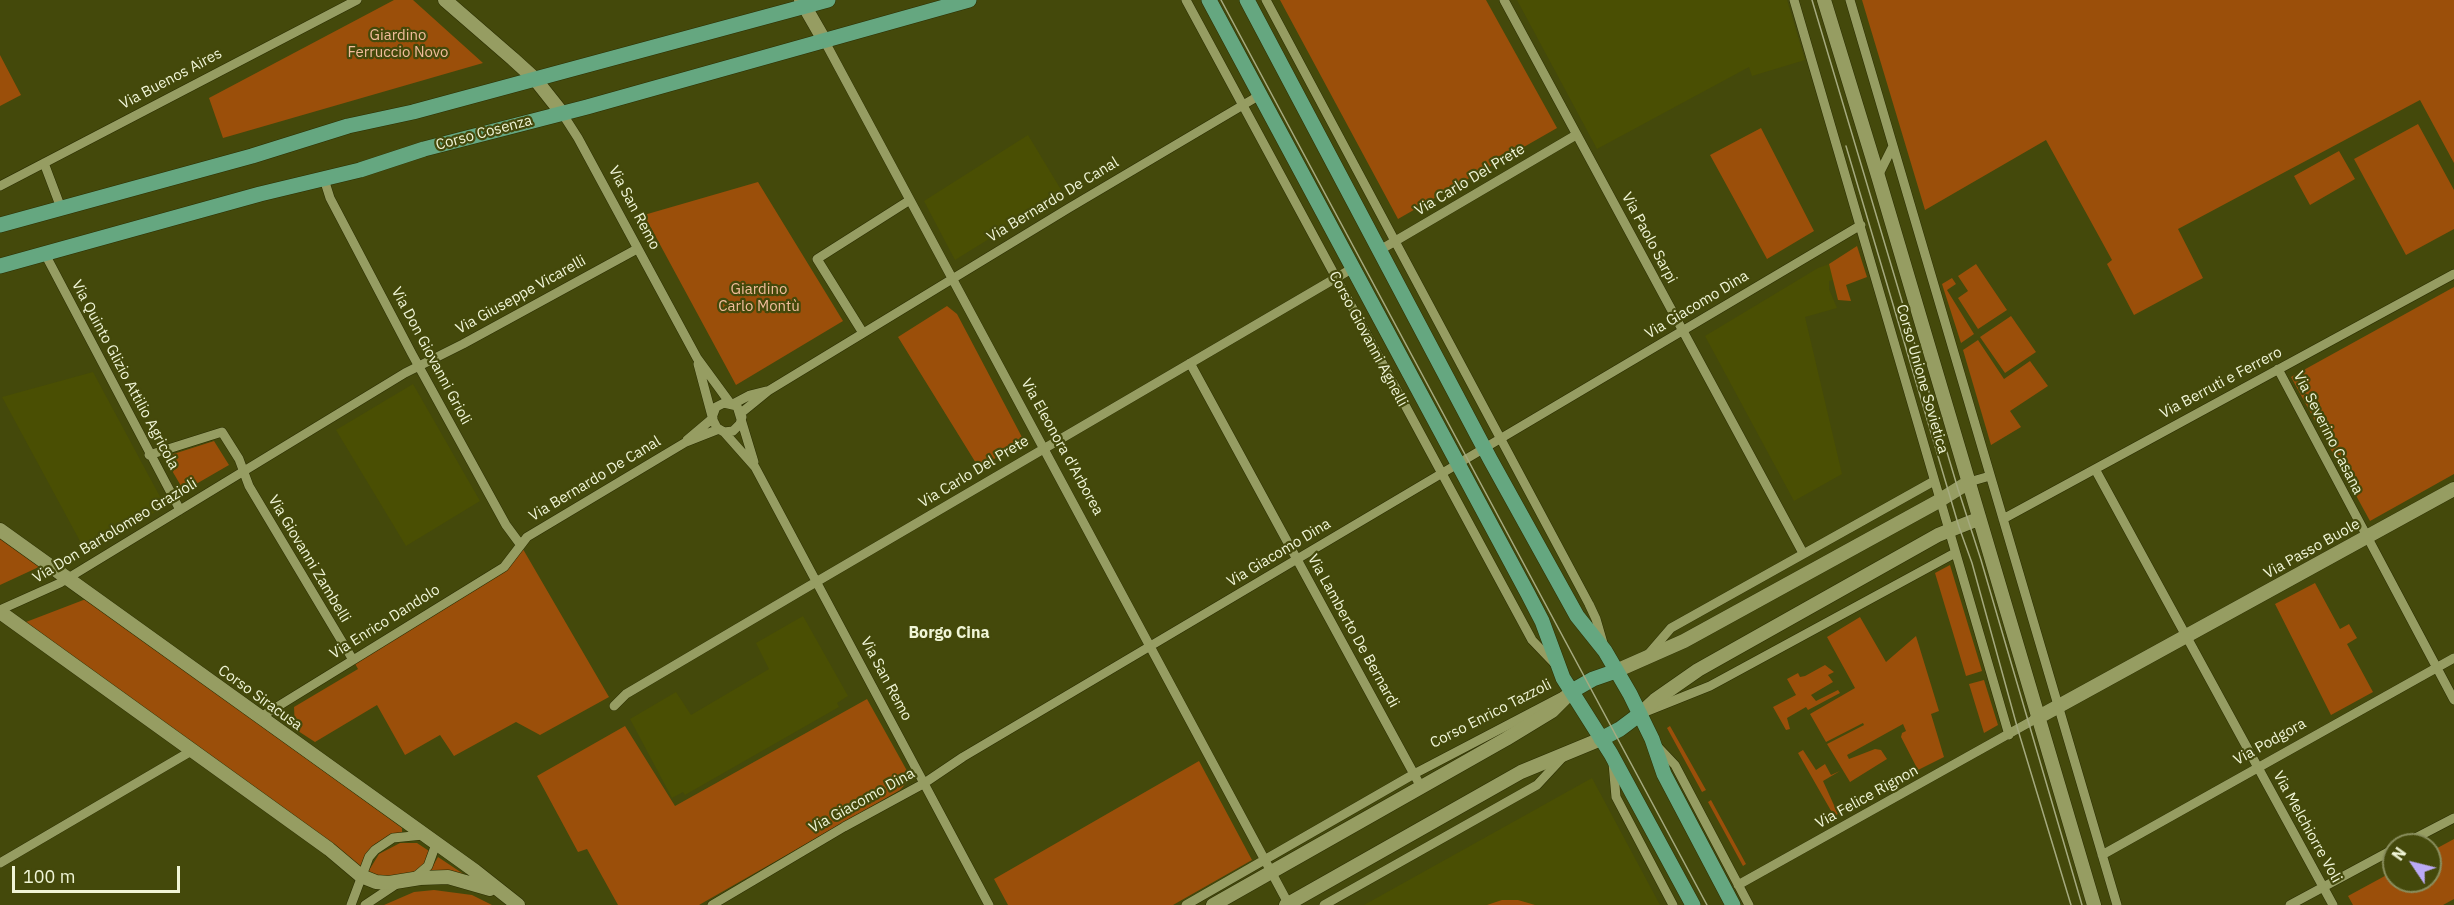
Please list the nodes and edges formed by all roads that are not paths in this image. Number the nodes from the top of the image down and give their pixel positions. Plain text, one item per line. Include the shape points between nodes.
1 (357, 0) edge
2 (445, 0) edge
3 (828, 0) edge
4 (969, 0) edge
5 (1186, 0) edge
6 (1209, 0) edge
7 (1247, 0) edge
8 (1266, 0) edge
9 (1504, 0) edge
10 (1794, 0) edge
11 (1824, 0) edge
12 (1850, 0) edge
13 (803, 3) edge
14 (824, 40) junction
15 (1298, 78) junction
16 (535, 79) junction
17 (1260, 95) junction
18 (1243, 105) junction
19 (562, 113) junction
20 (1576, 135) junction
21 (1893, 146) junction
22 (44, 163) junction
23 (1878, 176) junction
24 (324, 179) junction
25 (0, 186) edge
26 (910, 200) junction
27 (61, 208) junction
28 (0, 225) edge
29 (1861, 225) junction
30 (1394, 242) junction
31 (638, 249) junction
32 (1380, 250) junction
33 (45, 254) junction
34 (0, 266) edge
35 (1353, 268) junction
36 (2454, 274) edge
37 (1335, 278) junction
38 (952, 279) junction
39 (1683, 331) junction
40 (863, 333) junction
41 (697, 358) junction
42 (1190, 363) junction
43 (419, 366) junction
44 (2278, 369) junction
45 (768, 391) junction
46 (732, 403) junction
47 (741, 415) junction
48 (713, 416) junction
49 (722, 430) junction
50 (1501, 439) junction
51 (686, 442) junction
52 (1044, 448) junction
53 (1484, 448) junction
54 (149, 455) junction
55 (1458, 464) junction
56 (755, 467) junction
57 (2095, 469) junction
58 (243, 472) junction
59 (1441, 474) junction
60 (1990, 476) junction
61 (1934, 481) junction
62 (1969, 482) junction
63 (2454, 489) edge
64 (1940, 501) junction
65 (180, 510) junction
66 (1978, 519) junction
67 (2003, 519) junction
68 (0, 530) edge
69 (1948, 531) junction
70 (2366, 538) junction
71 (520, 544) junction
72 (1803, 553) junction
73 (1955, 553) junction
74 (1297, 560) junction
75 (67, 579) junction
76 (816, 582) junction
77 (0, 611) edge
78 (2186, 637) junction
79 (1151, 646) junction
80 (1605, 651) junction
81 (1645, 658) junction
82 (2454, 658) edge
83 (353, 660) junction
84 (2436, 668) junction
85 (1561, 670) junction
86 (1616, 671) junction
87 (1572, 691) junction
88 (2454, 700) edge
89 (614, 706) dead end
90 (2057, 708) junction
91 (1640, 714) junction
92 (259, 718) junction
93 (2037, 718) junction
94 (2009, 735) junction
95 (1601, 739) junction
96 (1653, 742) junction
97 (193, 750) junction
98 (1564, 755) junction
99 (1612, 758) junction
100 (2256, 767) junction
101 (1413, 774) junction
102 (923, 784) junction
103 (1421, 787) junction
104 (2454, 818) edge
105 (2425, 833) edge
106 (423, 835) junction
107 (436, 844) junction
108 (2102, 855) junction
109 (2382, 855) edge
110 (0, 863) edge
111 (1268, 866) junction
112 (361, 876) junction
113 (406, 881) junction
114 (1738, 885) junction
115 (2323, 887) junction
116 (501, 892) junction
117 (1288, 904) edge
118 (351, 905) edge
119 (365, 905) edge
120 (518, 905) edge
121 (712, 905) edge
122 (989, 905) edge
123 (1186, 905) edge
124 (1213, 905) edge
125 (1324, 905) edge
126 (1673, 905) edge
127 (1693, 905) edge
128 (1733, 905) edge
129 (1749, 905) edge
130 (2094, 905) edge
131 (2117, 905) edge
132 (2290, 905) edge
133 (2333, 905) edge

1 - 22 street, Via Buenos Aires
2 - 16 street, Via San Remo
3 - 13 main road
4 - 14 main road, Corso Cosenza
5 - 18 street, Corso Giovanni Agnelli
6 - 17 main road, Corso Giovanni Agnelli
7 - 15 main road
8 - 15 street
9 - 20 street, Via Paolo Sarpi
10 - 29 street, Corso Unione Sovietica
11 - 23 street, Corso Unione Sovietica
12 - 21 street
13 - 14 street, Via Eleonora d'Arborea
13 - 16 main road
14 - 19 main road, Corso Cosenza
14 - 26 street, Via Eleonora d'Arborea
15 - 30 street
15 - 32 main road
16 - 19 street, Via San Remo
16 - 27 main road via 348,126
17 - 18 street, Via Bernardo De Canal
17 - 35 main road, Corso Giovanni Agnelli
18 - 37 street, Corso Giovanni Agnelli
18 - 38 street, Via Bernardo De Canal
19 - 24 main road, Corso Cosenza
19 - 31 street, Via San Remo
20 - 30 street, Via Carlo Del Prete
20 - 39 street, Via Paolo Sarpi
21 - 23 street
21 - 60 street
22 - 25 street, Via Buenos Aires
22 - 27 street
23 - 62 street, Corso Unione Sovietica
24 - 33 main road, Corso Cosenza
24 - 43 street, Via Don Giovanni Grioli via 330,198
26 - 38 street, Via Eleonora d'Arborea
26 - 40 street via 817,259
27 - 28 main road
29 - 39 street, Via Giacomo Dina
29 - 61 street, Corso Unione Sovietica
30 - 32 street, Via Carlo Del Prete
30 - 50 street
31 - 41 street, Via San Remo
31 - 43 street, Via Giuseppe Vicarelli
32 - 53 main road
33 - 34 main road, Corso Cosenza
33 - 54 street, Via Quinto Glizio Attilio Agricola
35 - 37 street, Via Carlo Del Prete
35 - 55 main road, Corso Giovanni Agnelli
36 - 44 street, Via Berruti e Ferrero
37 - 42 street, Via Carlo Del Prete
37 - 59 street, Corso Giovanni Agnelli
38 - 40 street, Via Bernardo De Canal
38 - 52 street, Via Eleonora d'Arborea
39 - 50 street, Via Giacomo Dina
39 - 72 street, Via Paolo Sarpi
40 - 45 street, Via Bernardo De Canal
41 - 46 street, Via San Remo
41 - 48 street, Via San Remo
42 - 52 street, Via Carlo Del Prete
42 - 74 street, Via Lamberto De Bernardi
43 - 58 street, Via Don Bartolomeo Grazioli
43 - 71 street, Via Don Giovanni Grioli
44 - 57 street, Via Berruti e Ferrero
44 - 70 street, Via Severino Casana
45 - 46 street, Via Bernardo De Canal
45 - 47 street, Via Bernardo De Canal
46 - 47 street
46 - 48 street via 720,404
47 - 49 street via 737,428
47 - 56 street, Via San Remo
48 - 49 street
48 - 51 street, Via Bernardo De Canal
49 - 51 street, Via Bernardo De Canal
49 - 56 street, Via San Remo
50 - 53 street, Via Giacomo Dina
50 - 80 street via 1596,619
51 - 71 street, Via Bernardo De Canal
52 - 76 street, Via Carlo Del Prete
52 - 79 street, Via Eleonora d'Arborea
53 - 55 street, Via Giacomo Dina
53 - 80 main road via 1577,616
54 - 58 street via 222,432
54 - 65 street, Via Quinto Glizio Attilio Agricola
55 - 59 street, Via Giacomo Dina
55 - 85 main road, Corso Giovanni Agnelli via 1542,621
56 - 76 street, Via San Remo
57 - 67 street, Via Berruti e Ferrero
57 - 78 street
58 - 65 street, Via Don Bartolomeo Grazioli
58 - 83 street, Via Giovanni Zambelli
59 - 74 street, Via Giacomo Dina
59 - 85 street, Corso Giovanni Agnelli via 1532,640
60 - 62 street
60 - 67 street
61 - 64 street, Corso Unione Sovietica
61 - 72 street
62 - 64 street
62 - 66 street, Corso Unione Sovietica
63 - 70 street, Via Passo Buole
64 - 69 street, Corso Unione Sovietica
64 - 81 street via 1684,641
65 - 75 street, Via Don Bartolomeo Grazioli
66 - 69 street
66 - 93 street, Corso Unione Sovietica
67 - 90 street
68 - 75 street, Corso Siracusa
69 - 73 street, Corso Unione Sovietica
69 - 91 street via 1698,670
70 - 78 street, Via Passo Buole
70 - 84 street, Via Severino Casana
71 - 83 street, Via Enrico Dandolo via 504,567
72 - 81 street via 1671,628
73 - 91 street via 1710,686
73 - 94 street, Corso Unione Sovietica
74 - 79 street, Via Giacomo Dina
74 - 101 street, Via Lamberto De Bernardi
75 - 77 street, Via Don Bartolomeo Grazioli
75 - 92 street, Corso Siracusa
76 - 89 street, Via Carlo Del Prete via 626,694
76 - 102 street, Via San Remo
77 - 97 street, Corso Siracusa
78 - 90 street, Via Passo Buole
78 - 100 street, Via Melchiorre Voli
79 - 102 street, Via Giacomo Dina
79 - 111 street, Via Eleonora d'Arborea
80 - 86 main road
81 - 86 street
82 - 84 street, Via Podgora
83 - 92 street, Via Enrico Dandolo
84 - 88 street, Via Severino Casana
84 - 100 street, Via Podgora
85 - 87 main road, Corso Giovanni Agnelli
86 - 87 main road
86 - 91 main road
87 - 95 main road, Corso Giovanni Agnelli
87 - 101 street, Corso Enrico Tazzoli
87 - 103 street, Corso Enrico Tazzoli via 1552,711
90 - 93 street, Via Passo Buole
90 - 108 street
91 - 95 main road
91 - 96 main road
92 - 106 street, Corso Siracusa
93 - 94 street
93 - 130 street, Corso Unione Sovietica
94 - 114 street, Via Felice Rignon
95 - 98 street
95 - 99 main road, Corso Giovanni Agnelli
96 - 114 street via 1675,765
96 - 128 main road via 1664,774
97 - 110 street
97 - 112 street, Corso Siracusa
98 - 117 street via 1521,772
98 - 125 street via 1537,785
99 - 126 street, Corso Giovanni Agnelli via 1616,797
99 - 127 main road, Corso Giovanni Agnelli
100 - 108 street, Via Podgora
100 - 115 street, Via Melchiorre Voli
101 - 103 street, Via Lamberto De Bernardi
101 - 111 street, Corso Enrico Tazzoli
102 - 121 street, Via Giacomo Dina
102 - 122 street, Via San Remo
103 - 111 street, Corso Enrico Tazzoli
104 - 105 street
106 - 107 street, Corso Siracusa
106 - 112 street via 383,843 369,857
107 - 113 street via 428,866
107 - 116 street, Corso Siracusa
108 - 131 street
109 - 115 street
111 - 117 street, Via Eleonora d'Arborea
111 - 123 street, Corso Enrico Tazzoli
111 - 124 street, Corso Enrico Tazzoli
112 - 113 street, Corso Siracusa via 376,882
112 - 118 street
113 - 116 street, Corso Siracusa via 448,877
113 - 119 street
114 - 129 street
115 - 132 street
115 - 133 street, Via Melchiorre Voli
116 - 120 street, Corso Siracusa

